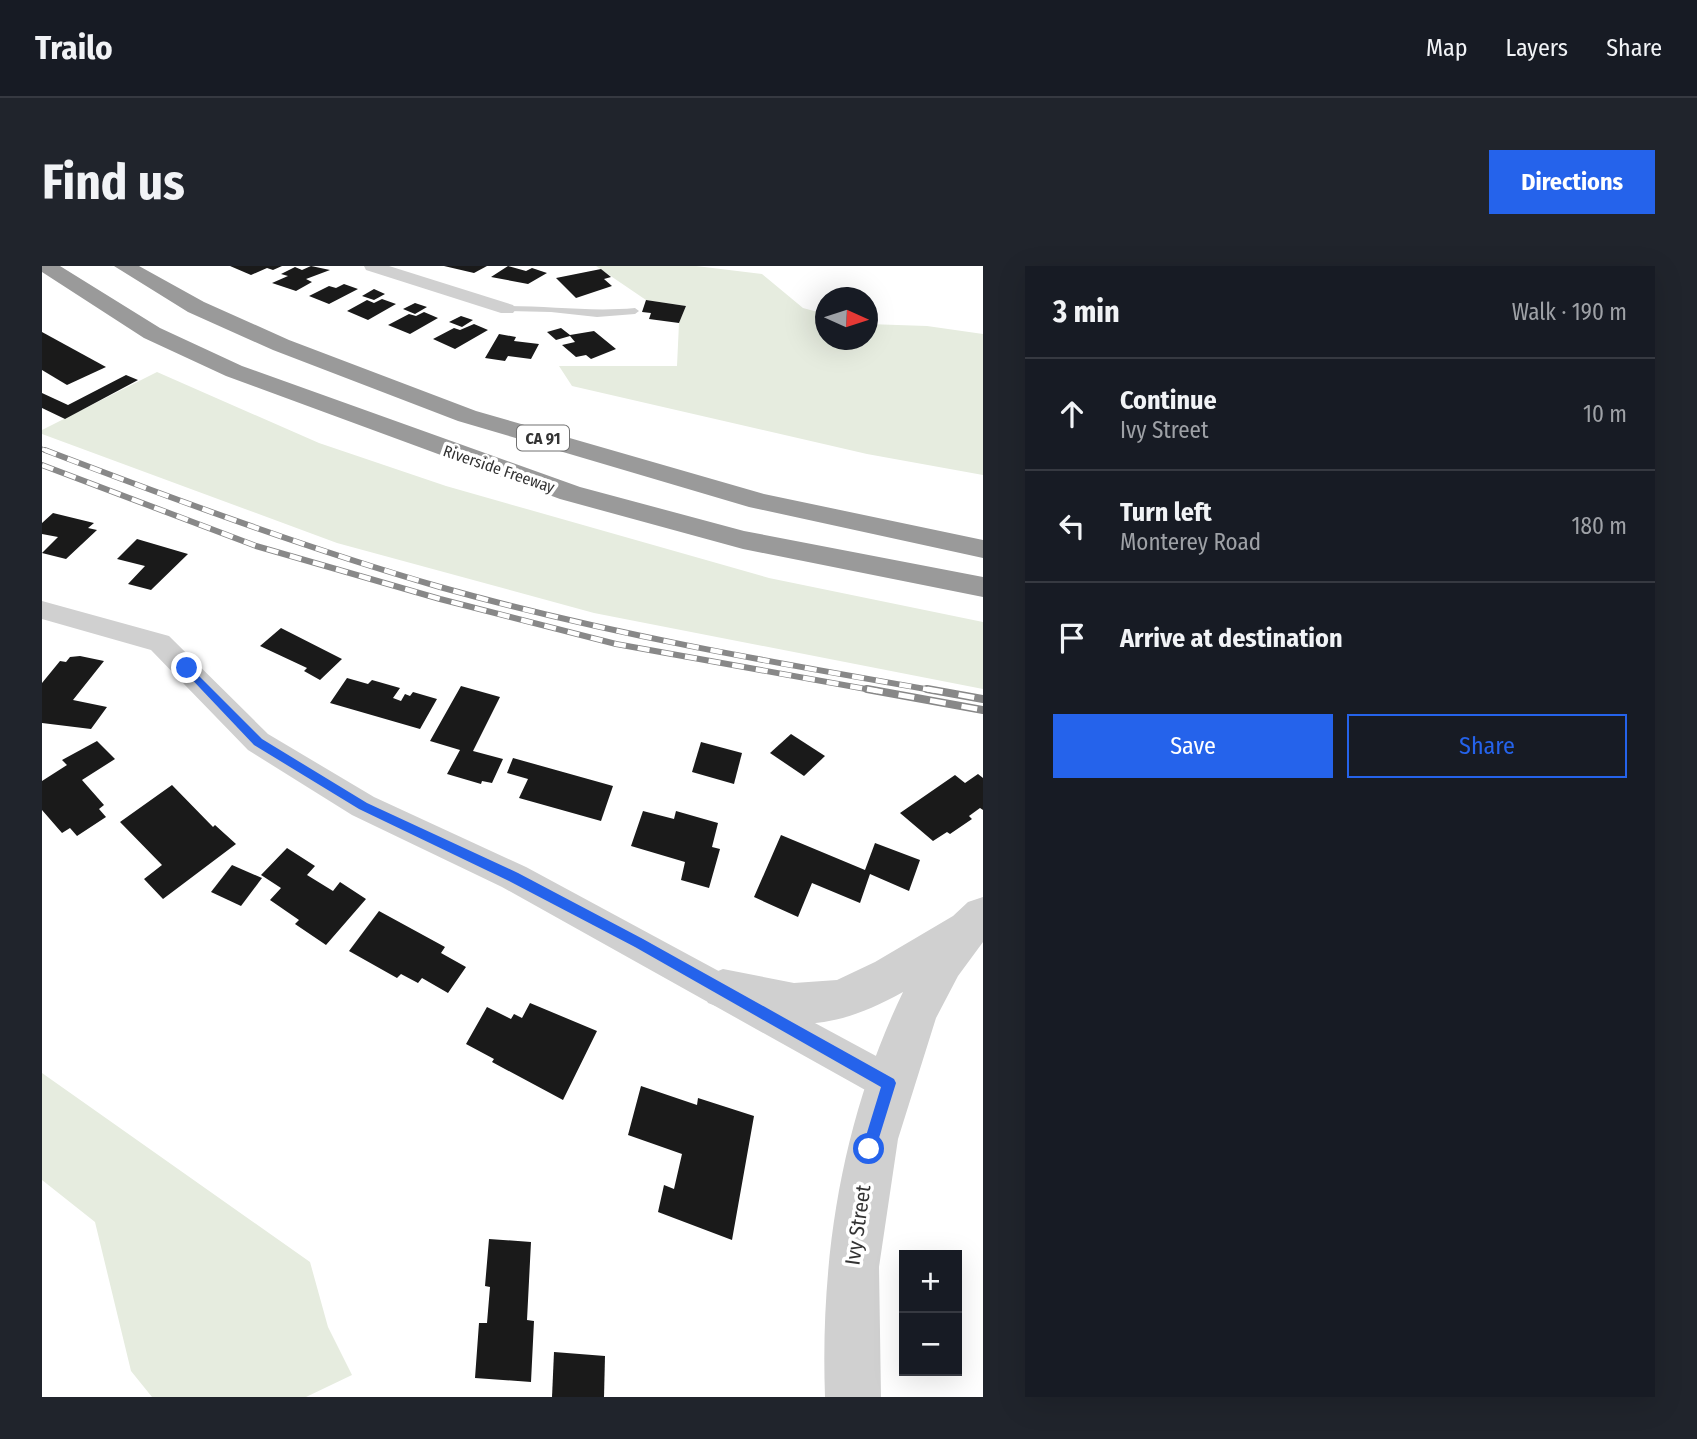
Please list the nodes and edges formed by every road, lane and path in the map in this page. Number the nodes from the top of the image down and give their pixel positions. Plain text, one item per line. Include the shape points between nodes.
1 (46, 266) edge
2 (124, 266) edge
3 (372, 266) edge
4 (507, 309) joint
5 (635, 312) dead end
6 (983, 549) edge
7 (983, 587) edge
8 (42, 610) edge
9 (976, 920) edge
10 (723, 989) junction
11 (889, 1083) junction
12 (853, 1397) edge

1 - 7 highway, Riverside Freeway / CA 91 via 152,333 234,371 570,494 743,540
2 - 6 highway, CA 91 via 196,307 281,345 467,416 759,501
3 - 4 street
4 - 5 lane
8 - 10 street via 160,643 258,742 351,799 513,877
9 - 10 street via 861,992 818,1004 780,1003
9 - 11 street, Ivy Street via 919,1000
10 - 11 street
11 - 12 street, Ivy Street via 869,1149 851,1273

